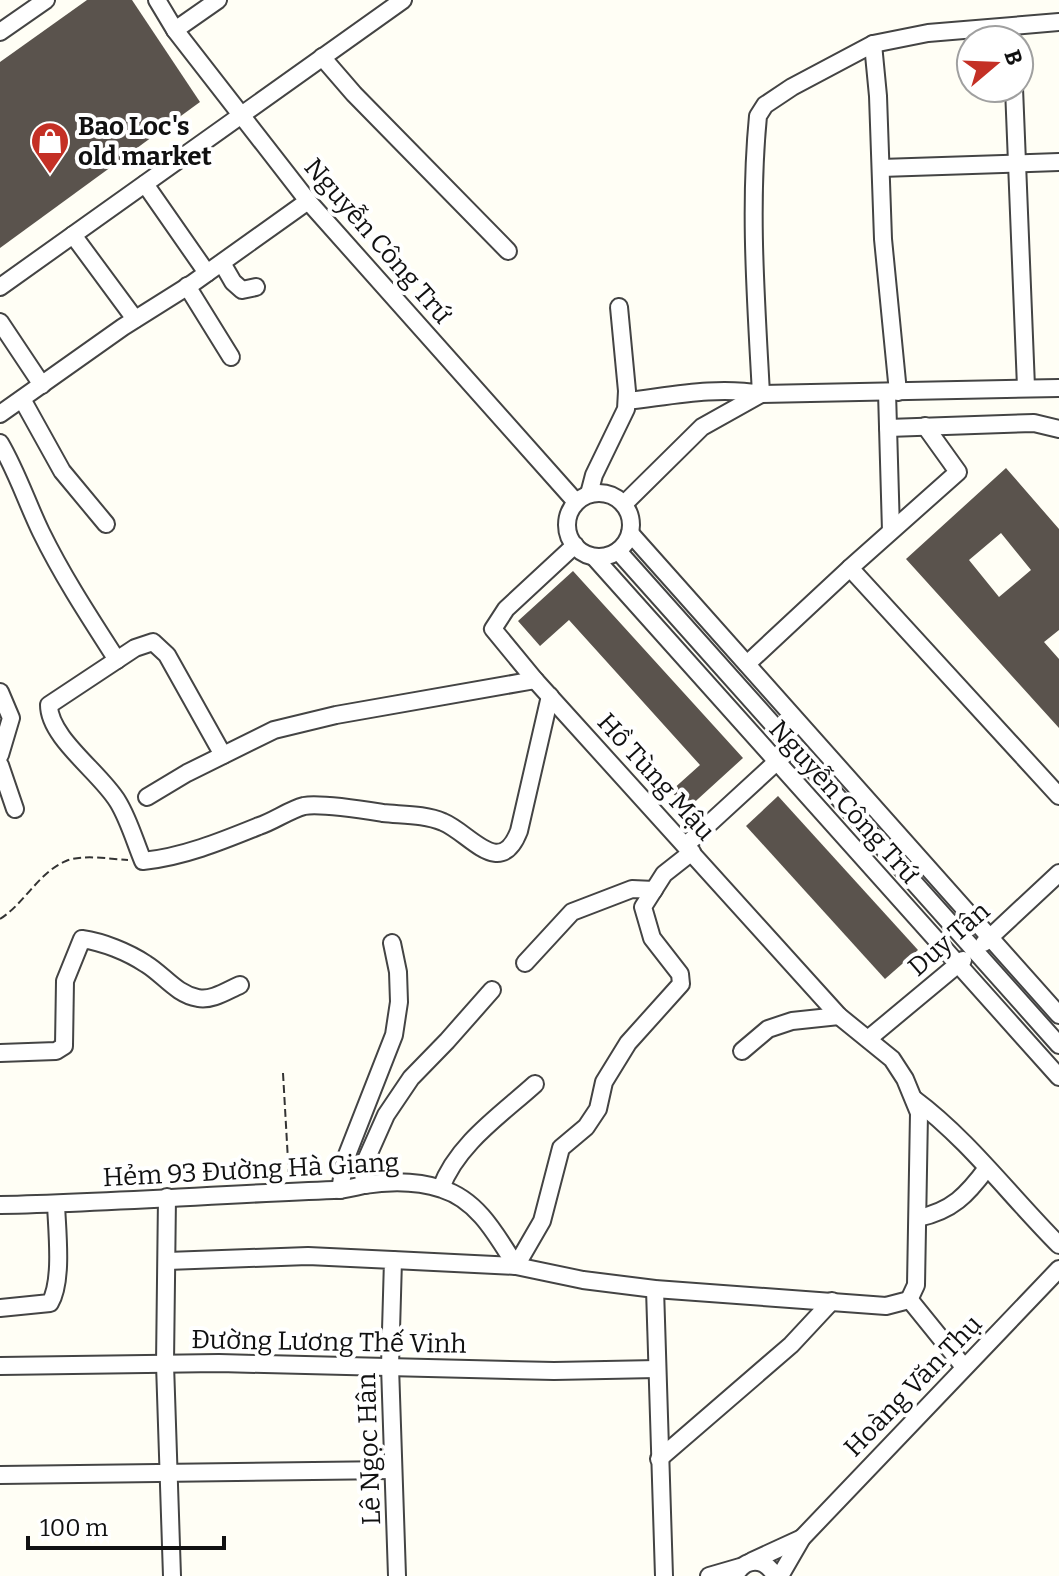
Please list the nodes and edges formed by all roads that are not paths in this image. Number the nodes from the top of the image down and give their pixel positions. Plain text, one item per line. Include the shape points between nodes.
1 (46, 0) edge
2 (157, 0) edge
3 (218, 0) edge
4 (403, 0) edge
5 (1059, 22) edge
6 (1035, 27) edge
7 (175, 30) junction
8 (0, 32) edge
9 (955, 33) edge
10 (873, 44) junction
11 (322, 57) junction
12 (1015, 104) edge
13 (241, 115) junction
14 (1059, 162) edge
15 (1019, 163) junction
16 (881, 168) junction
17 (145, 184) junction
18 (308, 201) junction
19 (73, 235) junction
20 (508, 251) dead end
21 (222, 263) junction
22 (207, 273) junction
23 (187, 286) junction
24 (0, 287) edge
25 (256, 287) dead end
26 (619, 307) dead end
27 (135, 319) junction
28 (0, 322) edge
29 (231, 357) dead end
30 (42, 385) junction
31 (1026, 387) junction
32 (1059, 388) edge
33 (892, 392) junction
34 (761, 394) junction
35 (22, 399) junction
36 (627, 401) junction
37 (0, 414) edge
38 (925, 426) junction
39 (888, 428) junction
40 (1059, 429) edge
41 (0, 443) edge
42 (582, 498) junction
43 (624, 504) junction
44 (106, 524) dead end
45 (891, 531) junction
46 (630, 533) junction
47 (575, 545) junction
48 (618, 551) junction
49 (594, 557) junction
50 (850, 568) junction
51 (117, 660) junction
52 (747, 664) junction
53 (535, 680) junction
54 (0, 692) edge
55 (550, 696) junction
56 (808, 732) junction
57 (792, 748) junction
58 (0, 755) edge
59 (223, 755) junction
60 (776, 763) junction
61 (0, 765) edge
62 (1059, 796) edge
63 (147, 797) dead end
64 (15, 809) dead end
65 (689, 849) junction
66 (1059, 873) edge
67 (654, 890) junction
68 (989, 937) junction
69 (392, 943) dead end
70 (974, 951) junction
71 (525, 963) dead end
72 (957, 965) junction
73 (240, 985) dead end
74 (492, 990) dead end
75 (1059, 1015) edge
76 (839, 1016) junction
77 (868, 1039) junction
78 (1059, 1045) edge
79 (742, 1051) dead end
80 (0, 1053) edge
81 (1059, 1077) edge
82 (535, 1084) dead end
83 (914, 1099) junction
84 (987, 1168) junction
85 (365, 1185) junction
86 (441, 1188) junction
87 (340, 1190) junction
88 (167, 1197) junction
89 (56, 1204) junction
90 (0, 1205) edge
91 (918, 1218) junction
92 (1059, 1245) edge
93 (393, 1260) junction
94 (167, 1261) junction
95 (516, 1266) junction
96 (1059, 1269) edge
97 (655, 1289) junction
98 (909, 1299) junction
99 (832, 1301) junction
100 (0, 1308) edge
101 (165, 1364) junction
102 (0, 1366) edge
103 (390, 1366) junction
104 (964, 1367) junction
105 (657, 1369) junction
106 (659, 1459) junction
107 (393, 1470) junction
108 (169, 1473) junction
109 (0, 1475) edge
110 (802, 1538) junction
111 (742, 1568) edge
112 (172, 1576) edge
113 (397, 1576) edge
114 (664, 1576) edge
115 (709, 1576) edge
116 (778, 1576) edge

1 - 8 street
2 - 7 street, Nguyễn Công Trứ
3 - 7 street
4 - 11 street
5 - 6 street
7 - 13 street, Nguyễn Công Trứ
9 - 10 street
10 - 16 street
10 - 34 street via 792,87 758,116 752,250
11 - 13 street
11 - 20 street
12 - 15 street
13 - 17 street
13 - 18 street, Nguyễn Công Trứ
14 - 15 street
15 - 16 street
15 - 31 street
16 - 33 street
17 - 19 street
17 - 22 street
18 - 21 street
18 - 42 street, Nguyễn Công Trứ
19 - 24 street
19 - 27 street
21 - 22 street
21 - 25 street via 242,290
22 - 23 street
23 - 27 street
23 - 29 street
26 - 36 street
27 - 30 street
28 - 30 street
30 - 35 street
31 - 32 street
31 - 33 street
33 - 34 street
33 - 39 street
34 - 36 street via 703,391
34 - 43 street via 702,427
35 - 37 street
35 - 44 street via 62,471
36 - 42 street via 620,427
38 - 39 street
38 - 40 street via 1034,423
38 - 45 street via 958,472
39 - 45 street
41 - 51 street via 43,536
42 - 43 street via 604,493
42 - 47 street via 571,508 567,523
43 - 46 street via 631,518
45 - 50 street
46 - 48 street
46 - 52 street, Nguyễn Công Trứ
47 - 49 street
47 - 53 street, Hồ Tùng Mậu via 506,609 493,629
48 - 49 street
48 - 57 street, Nguyễn Công Trứ
49 - 60 street, Nguyễn Công Trứ
50 - 52 street
50 - 62 street
51 - 55 street via 49,705 49,713 119,803 143,861 171,858 305,806 440,820 475,844 503,854 519,831
51 - 59 street via 153,642 167,655
52 - 56 street, Nguyễn Công Trứ
53 - 55 street, Hồ Tùng Mậu
53 - 59 street via 303,721
54 - 58 street via 11,718
55 - 65 street, Hồ Tùng Mậu
56 - 57 street
56 - 68 street, Nguyễn Công Trứ
57 - 60 street
57 - 70 street, Nguyễn Công Trứ
59 - 63 street
60 - 65 street
60 - 72 street, Nguyễn Công Trứ
61 - 64 street
65 - 67 street
65 - 76 street, Hồ Tùng Mậu
66 - 68 street, Duy Tân
67 - 71 street via 632,889 572,912
67 - 95 street via 643,907 652,938 680,974 681,984 628,1043 604,1082 598,1109 561,1148 542,1221
68 - 70 street, Duy Tân
68 - 75 street, Nguyễn Công Trứ
69 - 87 street via 399,1002 394,1035 345,1160
70 - 72 street, Duy Tân
70 - 78 street, Nguyễn Công Trứ
72 - 77 street, Duy Tân
72 - 81 street, Nguyễn Công Trứ
73 - 80 street via 198,998 173,987 147,964 82,939 65,981 64,1046 56,1051
74 - 85 street via 411,1078 386,1115 362,1169
76 - 77 street, Hồ Tùng Mậu
76 - 79 street via 768,1029
77 - 83 street, Hồ Tùng Mậu via 892,1059
82 - 86 street via 461,1155
83 - 84 street
83 - 91 street via 919,1113
84 - 91 street via 955,1205
84 - 92 street
85 - 86 street, Hẻm 93 Đường Hà Giang
85 - 87 street, Hẻm 93 Đường Hà Giang
86 - 95 street, Hẻm 93 Đường Hà Giang via 470,1203
87 - 88 street, Hẻm 93 Đường Hà Giang
88 - 89 street, Hẻm 93 Đường Hà Giang
88 - 94 street
89 - 90 street, Hẻm 93 Đường Hà Giang
89 - 100 street via 57,1258 50,1303
91 - 98 street via 916,1285
93 - 94 street via 308,1256
93 - 95 street
93 - 103 street, Lê Ngọc Hân
94 - 101 street
95 - 97 street
96 - 104 street, Hoàng Văn Thụ
97 - 99 street
97 - 105 street
98 - 99 street via 886,1306
98 - 104 street
99 - 106 street via 791,1345
101 - 102 street, Đường Lương Thế Vinh
101 - 103 street, Đường Lương Thế Vinh
101 - 108 street
103 - 105 street, Đường Lương Thế Vinh
103 - 107 street, Lê Ngọc Hân
104 - 110 street, Hoàng Văn Thụ
105 - 106 street
106 - 114 street
107 - 108 street
107 - 113 street, Lê Ngọc Hân
108 - 109 street
108 - 112 street
110 - 111 street
110 - 116 street
111 - 115 street
111 - 116 street via 766,1565

